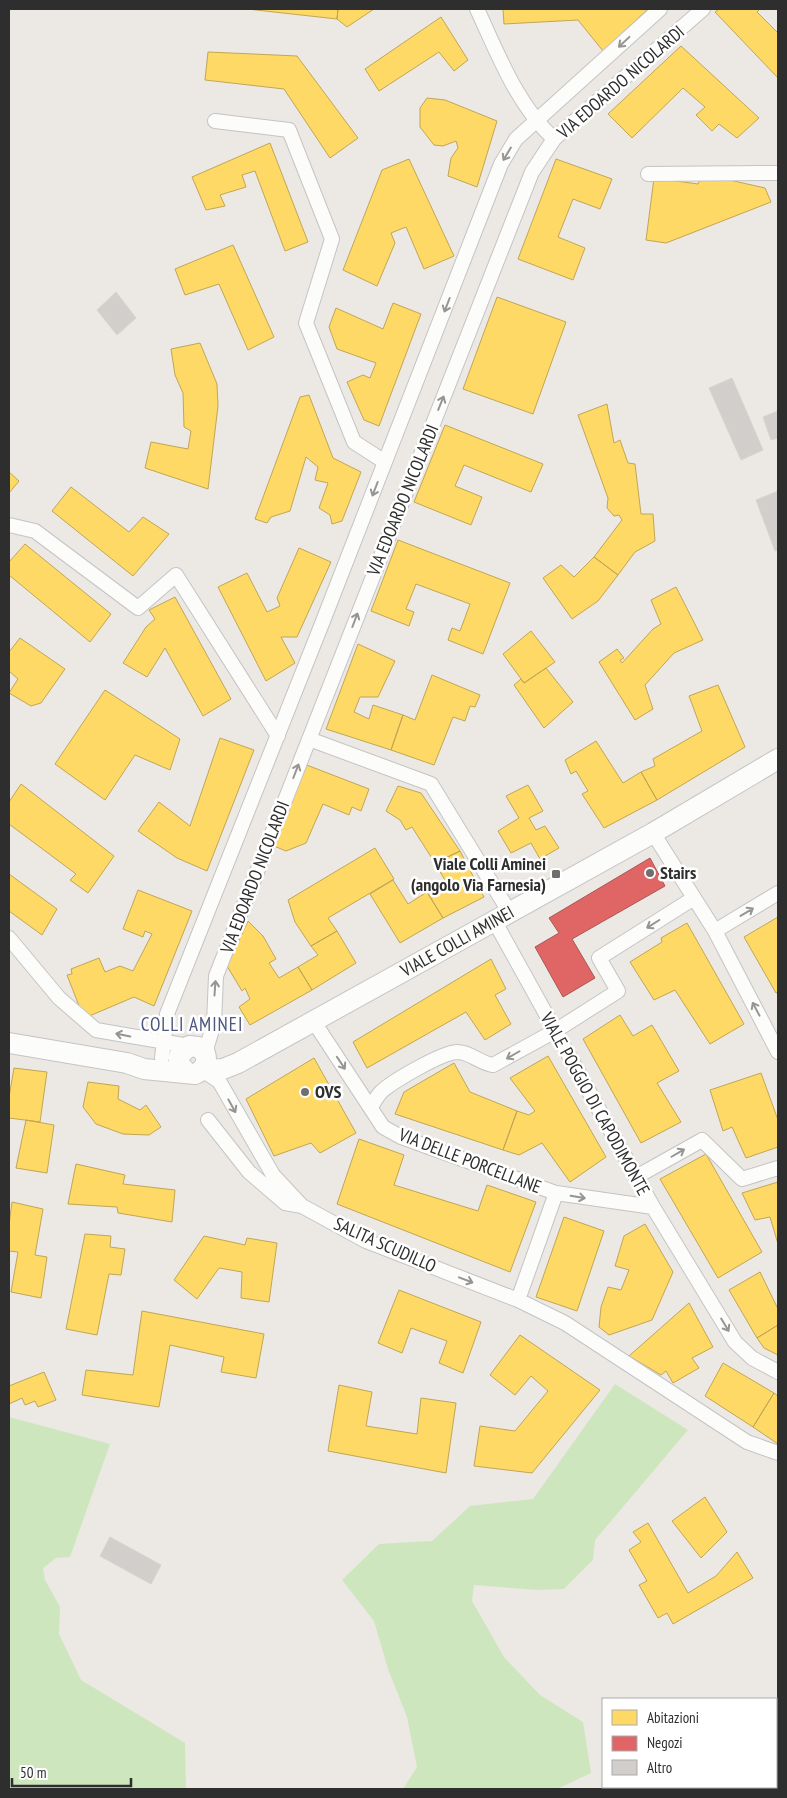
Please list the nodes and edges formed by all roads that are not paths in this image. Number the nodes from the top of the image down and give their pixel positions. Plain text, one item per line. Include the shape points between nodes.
1 (477, 9) edge
2 (660, 9) edge
3 (703, 9) edge
4 (215, 121) dead end
5 (535, 122) junction
6 (554, 139) junction
7 (778, 173) edge
8 (648, 174) dead end
9 (385, 462) junction
10 (9, 525) edge
11 (278, 736) junction
12 (309, 739) junction
13 (778, 759) edge
14 (653, 833) junction
15 (778, 893) edge
16 (694, 898) junction
17 (502, 917) junction
18 (715, 931) junction
19 (9, 938) edge
20 (314, 1022) junction
21 (555, 1030) junction
22 (9, 1043) edge
23 (778, 1052) edge
24 (184, 1056) junction
25 (127, 1063) junction
26 (371, 1107) junction
27 (208, 1120) dead end
28 (778, 1168) edge
29 (636, 1177) junction
30 (556, 1193) junction
31 (302, 1206) junction
32 (653, 1207) junction
33 (518, 1300) junction
34 (778, 1372) edge
35 (778, 1453) edge

1 - 5 street
2 -> 5 street, VIA EDOARDO NICOLARDI
3 - 6 street, VIA EDOARDO NICOLARDI
4 - 9 street via 289,130 332,239 306,323 354,442
5 - 6 street
5 -> 9 street, VIA EDOARDO NICOLARDI via 516,139 501,164
12 -> 6 street, VIA EDOARDO NICOLARDI via 532,172
7 - 8 street
9 -> 11 street, VIA EDOARDO NICOLARDI
10 - 11 street via 35,531 138,608 176,575
11 - 24 street, VIA EDOARDO NICOLARDI via 166,1014
12 - 17 street, VIALE POGGIO DI CAPODIMONTE via 432,784
24 -> 12 street, VIA EDOARDO NICOLARDI via 214,1023 216,976
13 - 14 main road, VIALE COLLI AMINEI
14 - 16 street
14 - 17 main road, VIALE COLLI AMINEI
18 -> 15 street
16 - 18 street
16 -> 21 street via 599,958 618,991
17 - 20 main road, VIALE COLLI AMINEI
17 - 21 street, VIALE POGGIO DI CAPODIMONTE
23 -> 18 street
24 -> 19 street via 96,1030 59,998
20 - 24 main road, VIALE COLLI AMINEI via 223,1069
20 -> 26 street, VIA DELLE PORCELLANE
21 -> 26 street via 493,1065 472,1055 458,1052 443,1054 382,1091
21 - 29 street, VIALE POGGIO DI CAPODIMONTE
22 - 25 main road, VIALE COLLI AMINEI
24 - 25 main road, VIALE COLLI AMINEI
24 - 25 main road, VIALE COLLI AMINEI via 144,1069
24 -> 31 street, SALITA SCUDILLO via 219,1081 273,1175
26 - 30 street, VIA DELLE PORCELLANE via 376,1120 401,1137
27 - 31 street via 249,1172 285,1203
29 -> 28 street via 702,1140 742,1179
29 - 32 street, VIALE POGGIO DI CAPODIMONTE
30 -> 32 street, VIA DELLE PORCELLANE
30 - 33 street
31 -> 33 street, SALITA SCUDILLO via 366,1241
32 -> 34 street, VIALE POGGIO DI CAPODIMONTE via 735,1342 752,1358
33 - 35 street, SALITA SCUDILLO via 565,1323 747,1442

